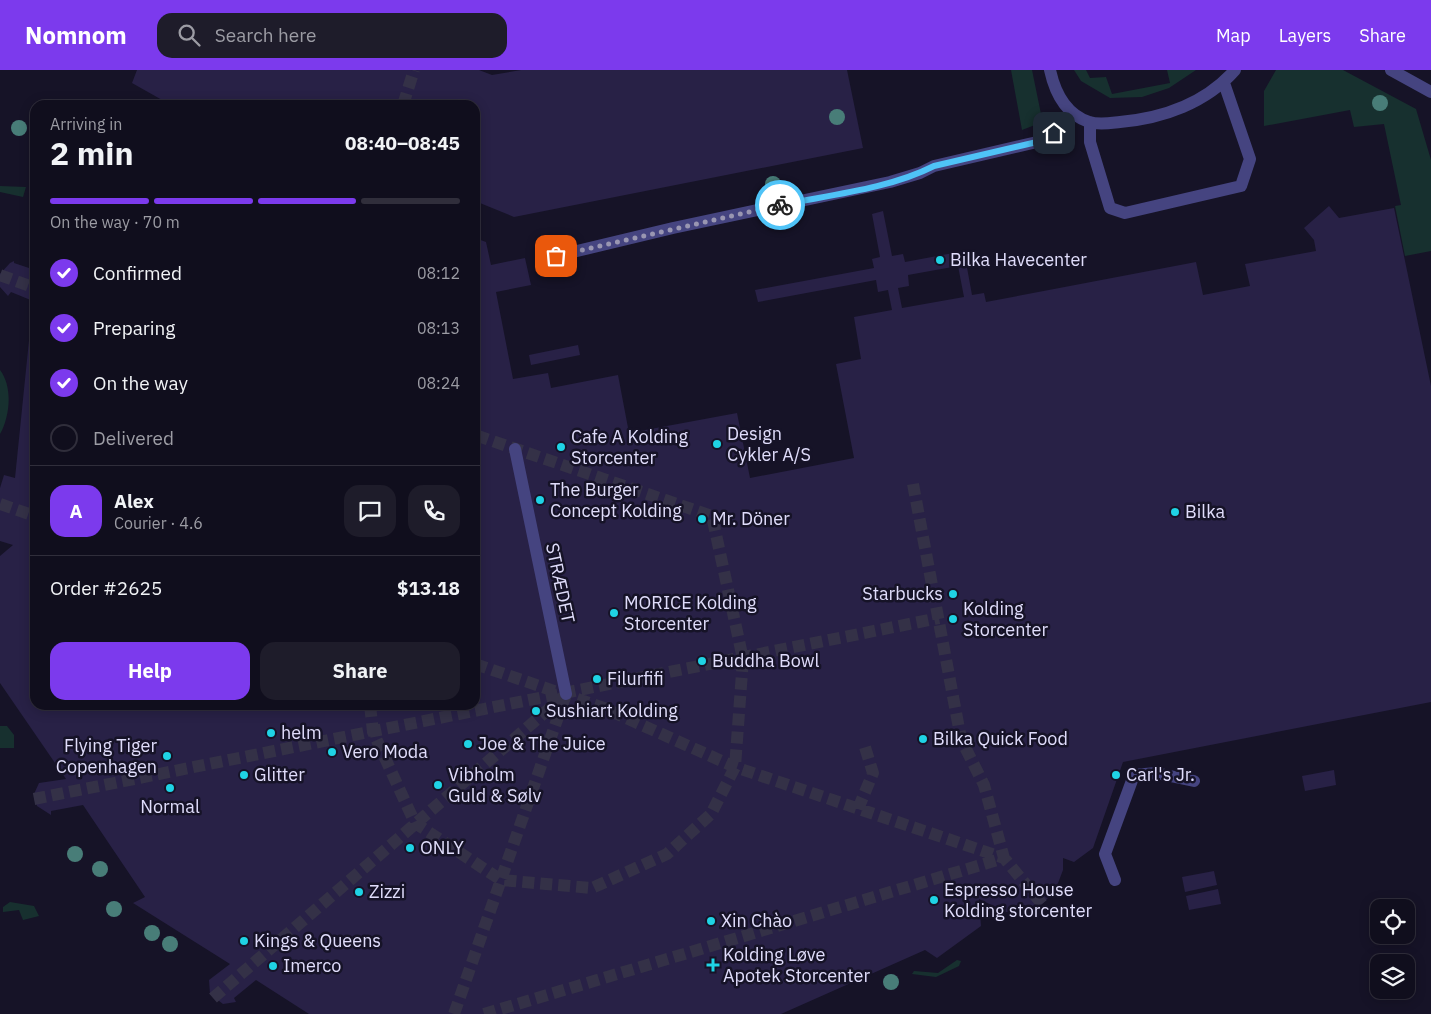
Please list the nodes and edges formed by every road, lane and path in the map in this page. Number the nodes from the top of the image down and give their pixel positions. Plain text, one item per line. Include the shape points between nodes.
1 (1050, 70) edge
2 (1235, 70) edge
3 (1390, 70) edge
4 (1224, 83) junction
5 (1431, 92) edge
6 (1072, 112) junction
7 (1090, 122) junction
8 (556, 256) dead end
9 (515, 449) dead end
10 (566, 694) tunnel mouth
11 (1194, 780) dead end
12 (1115, 880) dead end

1 - 6 street via 1060,101
2 - 4 street
3 - 5 street
4 - 7 street via 1195,102 1166,114 1106,124
4 - 7 street via 1250,159 1241,186 1125,213 1110,208 1090,142
6 - 7 street
6 - 8 street via 1054,133 1037,142 934,166 890,182
9 - 10 street, STRÆDET
11 - 12 street via 1156,773 1134,775 1105,854

